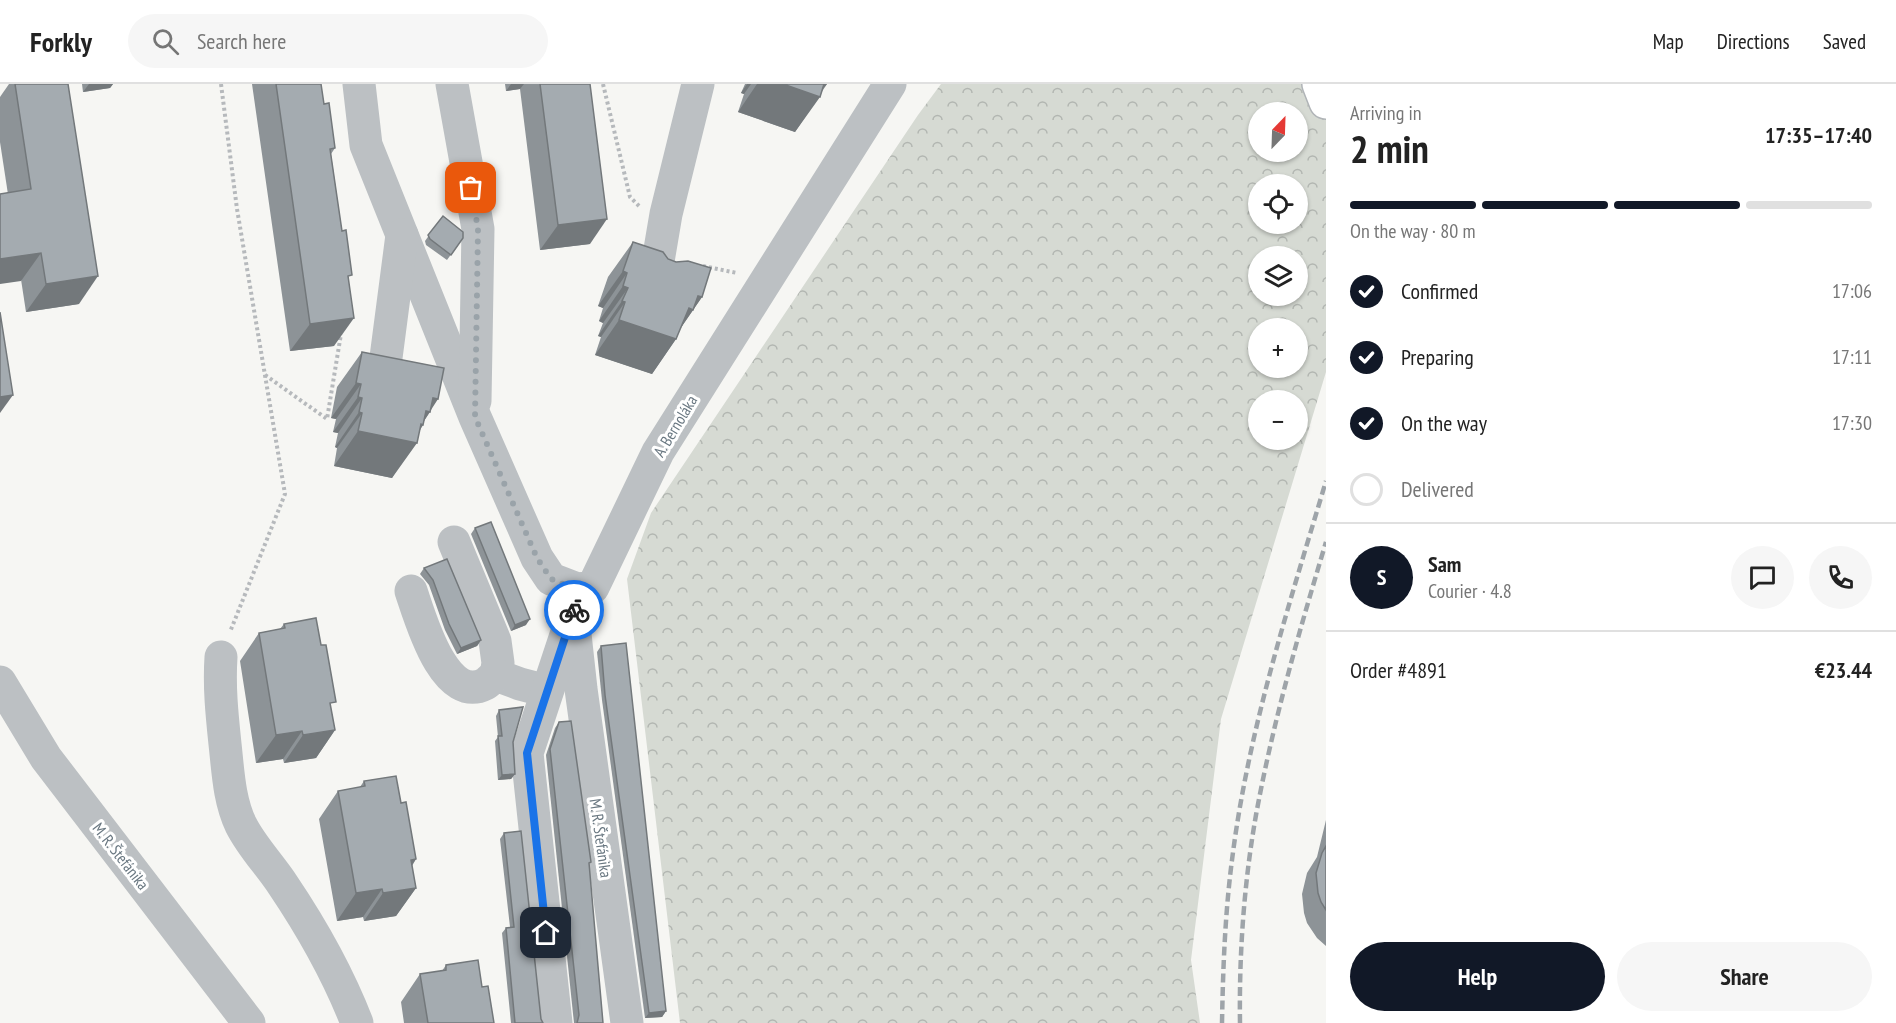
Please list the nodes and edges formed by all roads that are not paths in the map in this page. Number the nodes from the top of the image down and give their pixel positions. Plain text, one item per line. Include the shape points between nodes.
1 (359, 84) edge
2 (452, 84) edge
3 (698, 84) edge
4 (890, 84) edge
5 (402, 234) junction
6 (654, 279) edge
7 (384, 373) edge
8 (475, 417) junction
9 (454, 542) dead end
10 (411, 591) dead end
11 (575, 603) junction
12 (221, 657) road end
13 (495, 675) junction
14 (0, 682) edge
15 (547, 691) junction
16 (249, 1023) edge
17 (357, 1023) edge
18 (556, 1023) edge
19 (627, 1023) edge

1 - 5 street via 366,145
2 - 8 street via 478,229
3 - 6 street
4 - 11 street, A. Bernoláka via 658,452 593,587
5 - 7 street
5 - 8 street
8 - 11 street via 537,558
9 - 13 street via 495,641
10 - 13 street via 445,672 468,687 485,684
11 - 15 street
11 - 19 street, M. R. Štefánika via 582,700
12 - 17 street via 219,687 228,774 241,825 303,917 339,981
13 - 15 street
14 - 16 street, M. R. Štefánika via 46,758
15 - 18 street via 527,753

